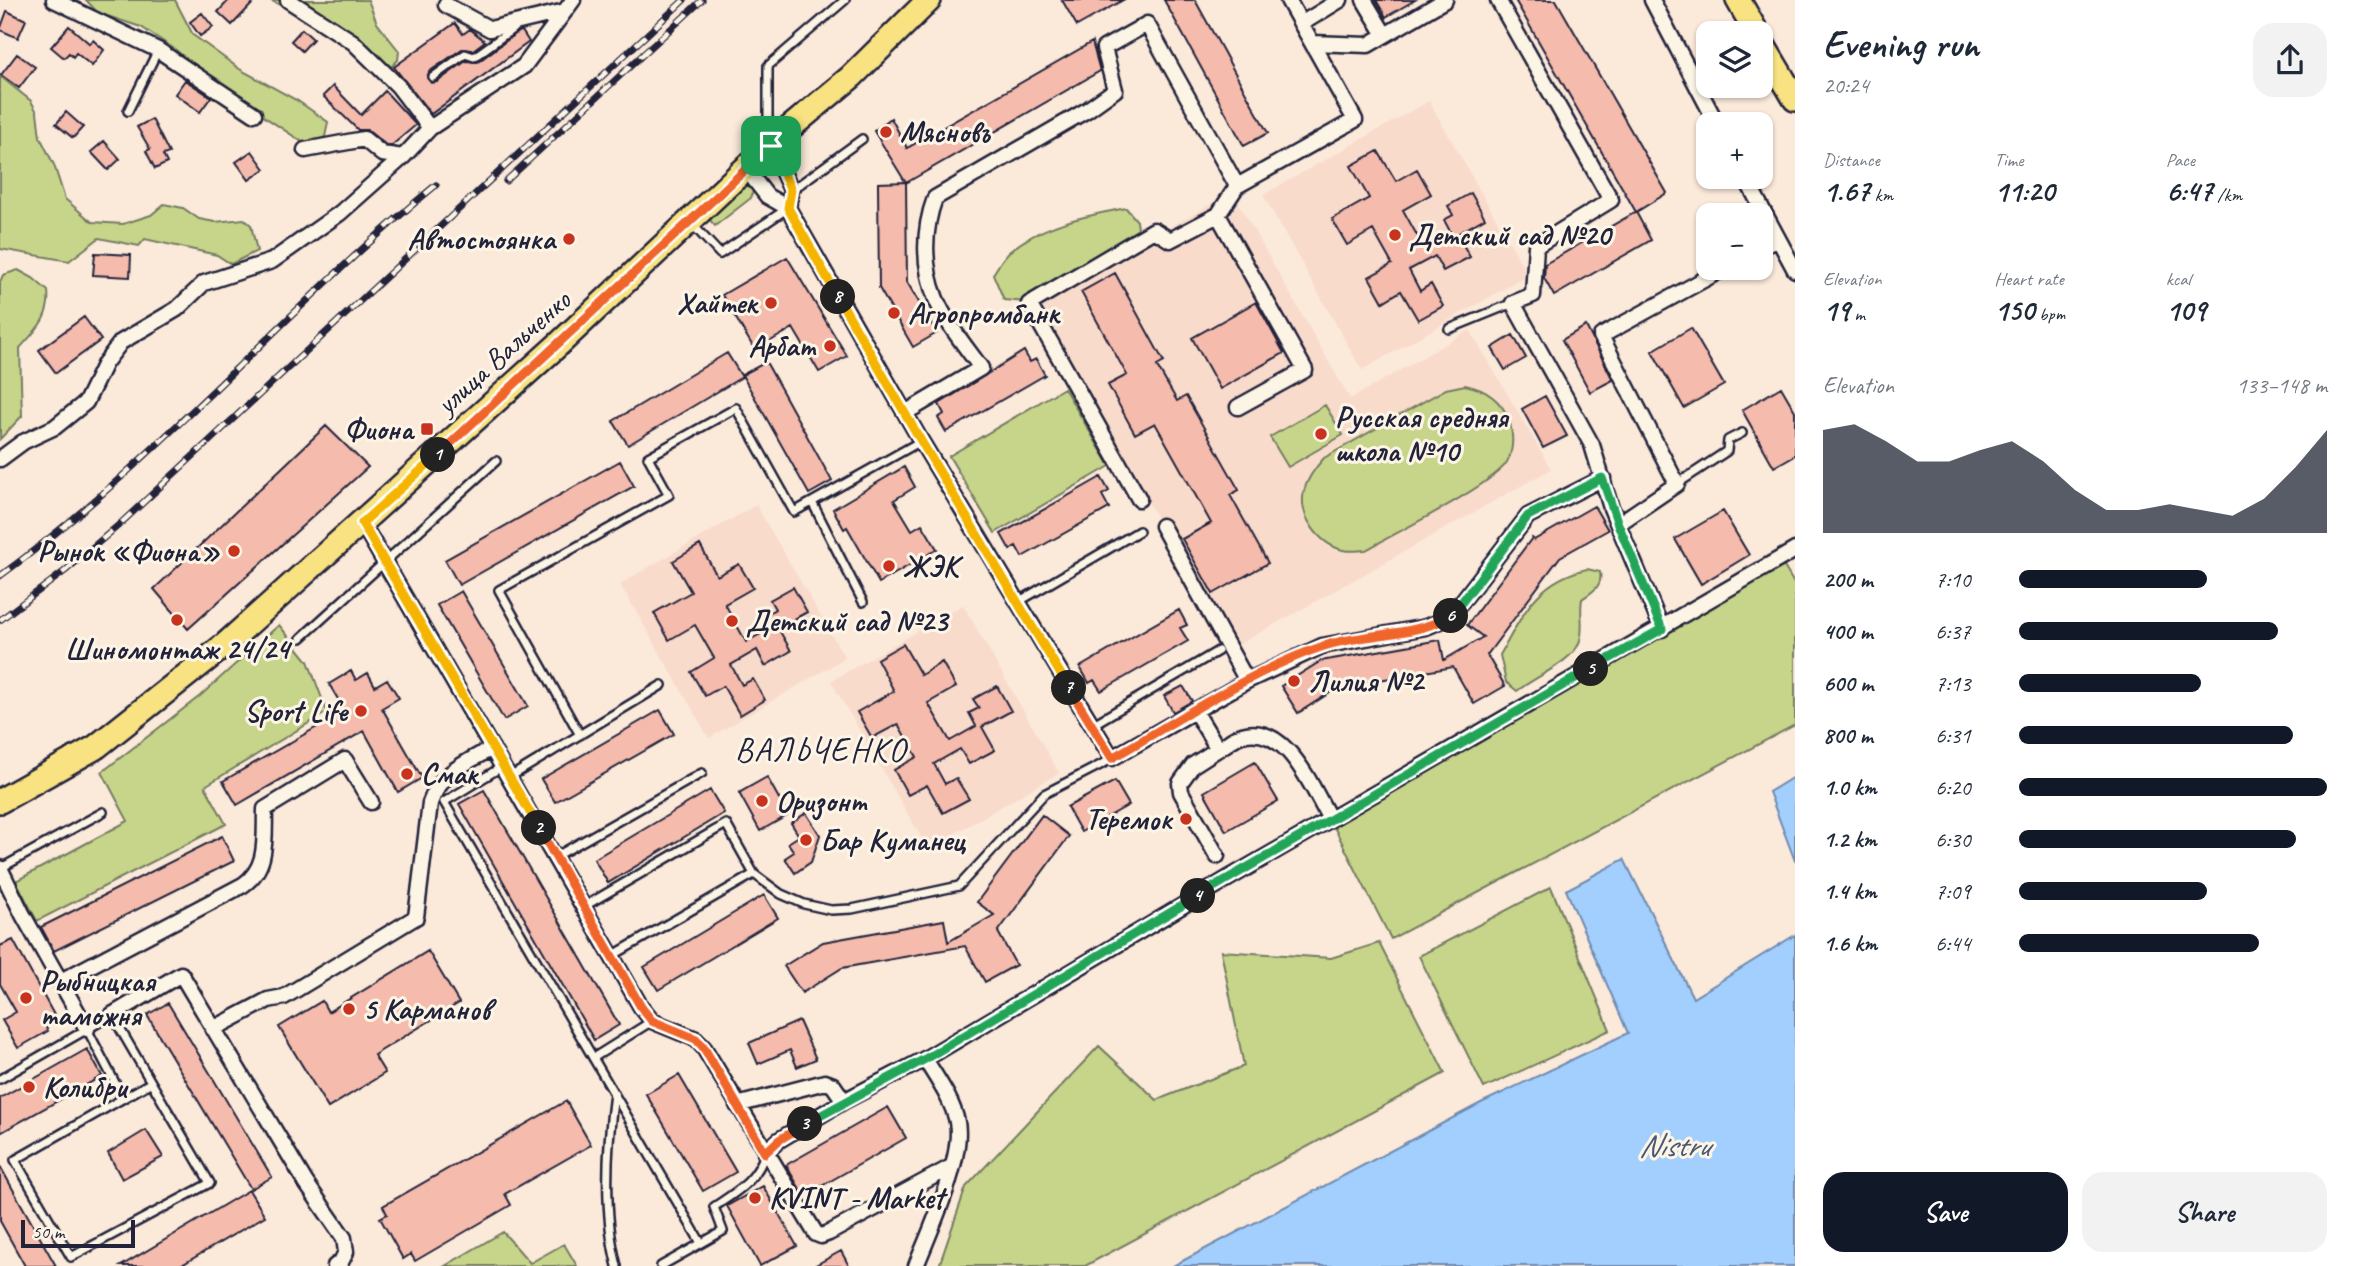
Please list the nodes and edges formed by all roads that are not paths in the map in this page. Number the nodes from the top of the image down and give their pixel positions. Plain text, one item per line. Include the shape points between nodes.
1 (54, 0) edge
2 (288, 0) edge
3 (845, 0) edge
4 (929, 0) edge
5 (1288, 0) edge
6 (1340, 0) edge
7 (1364, 0) edge
8 (1445, 0) edge
9 (1498, 0) edge
10 (1652, 0) edge
11 (1738, 0) edge
12 (446, 5) dead end
13 (569, 6) edge
14 (523, 21) junction
15 (1750, 21) edge
16 (1301, 24) junction
17 (1385, 35) junction
18 (1312, 43) junction
19 (158, 50) junction
20 (1773, 62) edge
21 (433, 77) dead end
22 (1795, 99) edge
23 (128, 111) dead end
24 (1711, 112) edge
25 (254, 114) dead end
26 (430, 128) junction
27 (862, 139) dead end
28 (775, 141) junction
29 (304, 150) dead end
30 (403, 157) junction
31 (746, 169) junction
32 (1237, 186) junction
33 (1751, 189) edge
34 (791, 190) junction
35 (788, 208) junction
36 (1218, 215) junction
37 (690, 223) junction
38 (1778, 239) junction
39 (1773, 242) edge
40 (1795, 270) edge
41 (1704, 280) edge
42 (1513, 303) junction
43 (1449, 329) dead end
44 (1238, 407) dead end
45 (905, 413) junction
46 (1742, 432) dead end
47 (921, 441) junction
48 (0, 459) edge
49 (496, 461) dead end
50 (1602, 478) junction
51 (1677, 484) junction
52 (1139, 499) dead end
53 (812, 502) junction
54 (362, 523) junction
55 (1618, 524) junction
56 (1162, 526) dead end
57 (1139, 531) dead end
58 (1795, 550) edge
59 (385, 560) junction
60 (863, 602) dead end
61 (1018, 602) junction
62 (1662, 629) junction
63 (301, 638) dead end
64 (1219, 651) dead end
65 (1247, 681) junction
66 (662, 685) dead end
67 (1195, 711) junction
68 (1091, 726) junction
69 (580, 735) junction
70 (492, 748) junction
71 (1218, 749) junction
72 (1112, 758) junction
73 (506, 771) junction
74 (702, 772) dead end
75 (0, 801) edge
76 (371, 802) dead end
77 (103, 812) dead end
78 (1330, 819) junction
79 (1217, 856) dead end
80 (555, 857) junction
81 (0, 868) edge
82 (754, 874) junction
83 (583, 906) junction
84 (612, 956) junction
85 (61, 981) junction
86 (112, 1015) junction
87 (652, 1021) junction
88 (87, 1029) junction
89 (214, 1029) junction
90 (593, 1058) junction
91 (925, 1059) junction
92 (0, 1079) edge
93 (150, 1083) junction
94 (614, 1093) junction
95 (123, 1098) junction
96 (844, 1101) junction
97 (737, 1105) junction
98 (765, 1153) junction
99 (951, 1167) junction
100 (701, 1243) junction
101 (335, 1266) edge
102 (617, 1266) edge
103 (661, 1266) edge
104 (916, 1266) edge

1 - 19 street
2 - 26 street via 353,42 398,86
3 - 28 lane via 768,66 768,119
4 - 28 main road, улица Вальченко
5 - 16 street
6 - 16 street
7 - 17 street
8 - 17 street
9 - 42 street via 1611,200 1536,246 1533,295
10 - 24 street
11 - 15 main road
12 - 14 street via 489,29
13 - 14 street
13 - 26 street via 524,66
14 - 21 lane via 474,57 464,54
16 - 18 street
17 - 18 street via 1368,45
18 - 32 street via 1355,120
19 - 23 lane
19 - 25 street
20 - 22 main road
26 - 30 street
27 - 34 lane
28 - 31 main road, улица Вальченко
28 - 34 street
29 - 30 street via 364,139 382,154
30 - 48 street via 340,213 272,261 204,283 177,309 121,342 86,402 55,427
31 - 35 street via 767,196
31 - 37 main road, улица Вальченко
32 - 36 street
32 - 45 street via 1147,24 1104,48 1115,90 935,198 926,222 926,252 936,299 981,368
33 - 38 street
34 - 35 street
35 - 37 lane via 720,254
35 - 45 street
36 - 44 street via 1305,370
36 - 52 street via 1170,240 1154,230 1029,304
37 - 54 main road, улица Вальченко
38 - 39 street
38 - 40 street
41 - 51 street via 1601,336
42 - 43 lane
42 - 50 street via 1592,445
45 - 47 street
46 - 51 lane via 1728,440 1727,451
47 - 53 lane
47 - 61 street
49 - 59 lane
50 - 55 street
50 - 65 street via 1528,516 1450,617 1426,627 1322,646
51 - 55 street
53 - 60 lane
53 - 69 lane via 794,512 736,408 648,457 669,495 499,590
54 - 59 street
54 - 75 main road, улица Вальченко via 133,719 66,765
55 - 62 street
56 - 65 street
57 - 61 lane
58 - 62 street
59 - 63 lane
59 - 70 street
61 - 68 street
62 - 78 street
64 - 68 lane
65 - 67 street
66 - 69 lane
67 - 71 street
67 - 72 street
68 - 72 street
69 - 73 lane
70 - 73 street
70 - 89 street via 435,787 416,917 284,997 268,1000
71 - 78 street via 1242,735 1265,734 1284,745
71 - 79 street via 1192,765 1180,783
72 - 82 lane via 1044,794 959,886 831,910 781,894
73 - 80 street
73 - 90 lane via 444,802
74 - 80 lane
76 - 85 street via 345,760 265,809 262,861 256,876
77 - 81 lane
78 - 91 street
80 - 83 street
81 - 85 street
82 - 83 lane via 726,824
82 - 84 lane
83 - 84 street
84 - 87 street
85 - 88 street
86 - 88 lane
86 - 89 street via 181,974
86 - 93 lane
87 - 90 lane
87 - 97 street via 696,1039
88 - 92 lane
88 - 95 lane
89 - 101 street via 344,1238 346,1252
90 - 94 lane
91 - 96 street
91 - 99 street via 957,1122
93 - 95 lane
93 - 95 lane via 210,1183 71,1257 15,1160
94 - 100 lane
94 - 102 lane via 607,1143
96 - 97 street via 833,1085 825,1082
96 - 98 street
97 - 98 street
98 - 99 street via 811,1229 821,1236
98 - 100 lane via 760,1169 747,1184 714,1207 723,1231
99 - 104 street
100 - 103 lane

